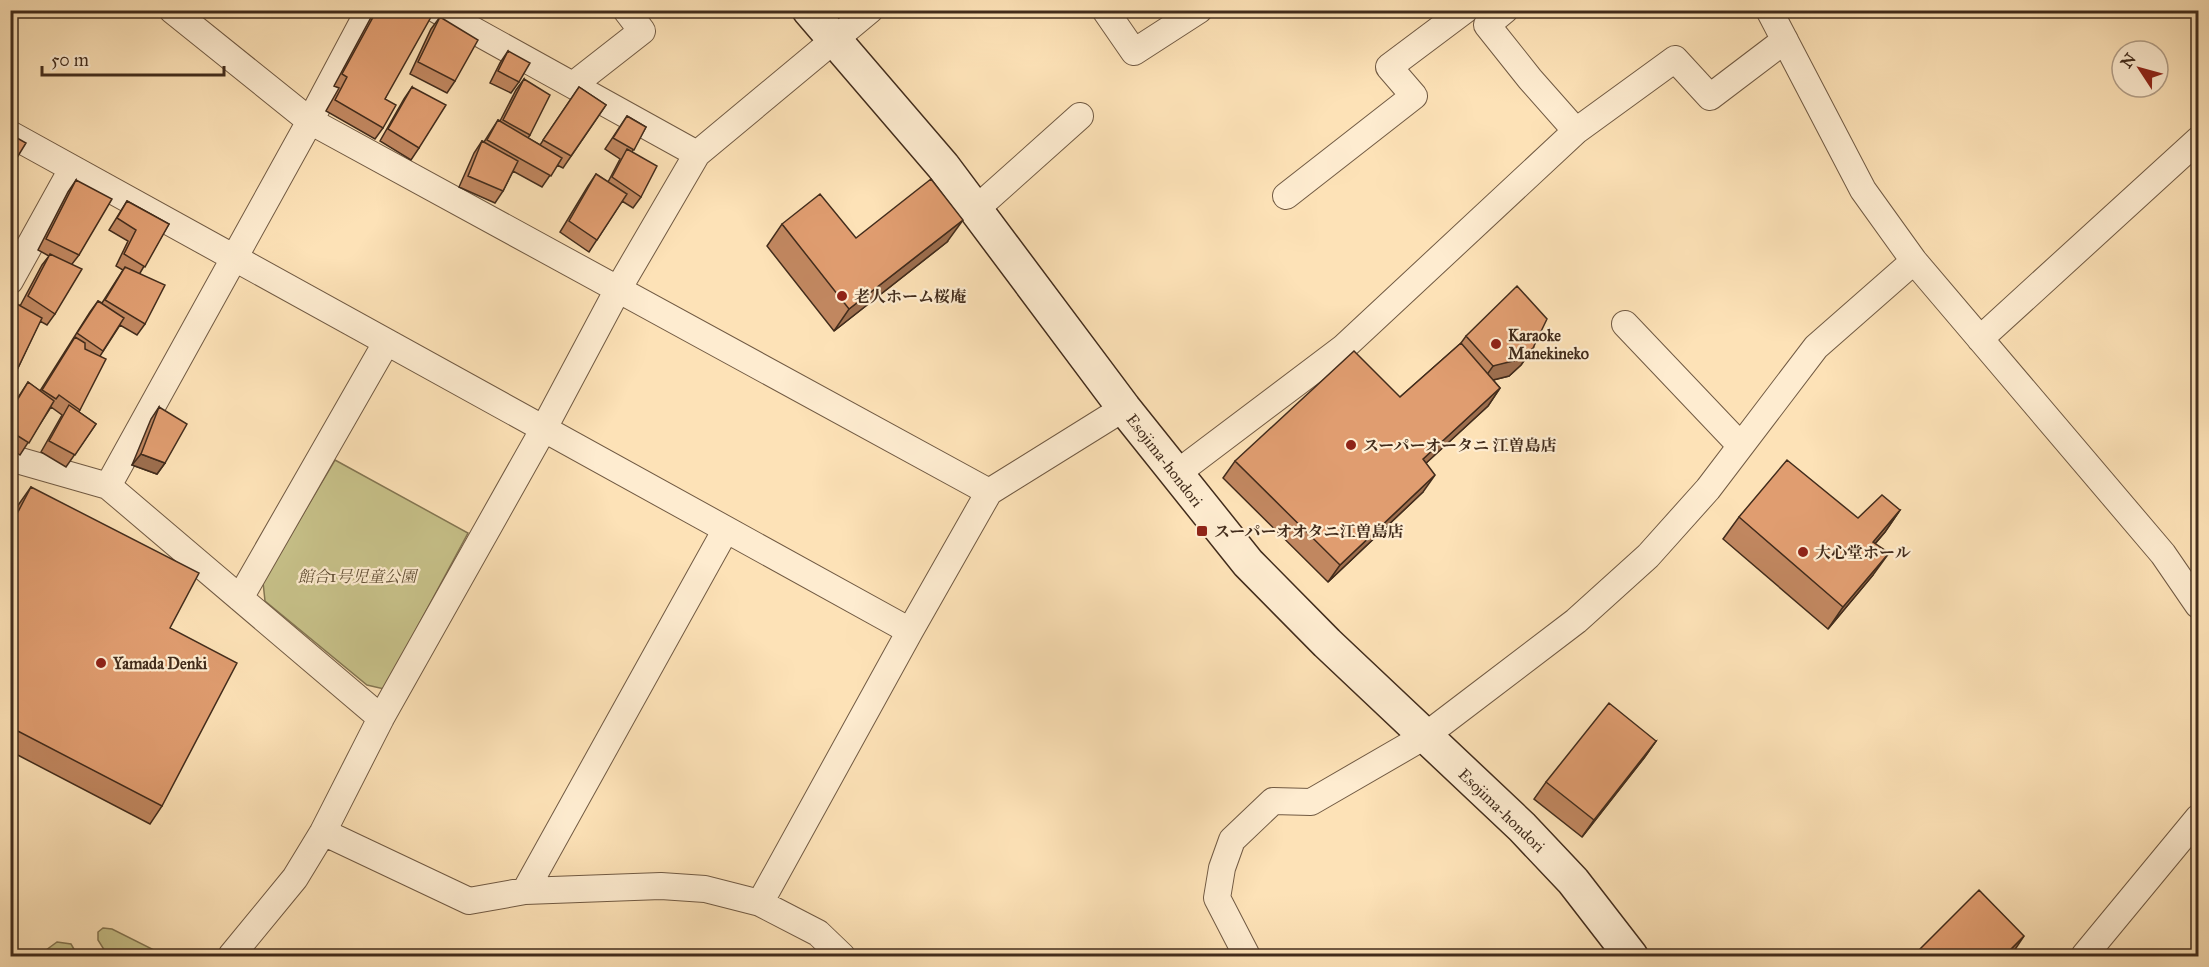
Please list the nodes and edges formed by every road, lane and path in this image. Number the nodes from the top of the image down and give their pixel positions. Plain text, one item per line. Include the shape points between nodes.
1 (172, 10) edge
2 (369, 10) edge
3 (437, 10) edge
4 (626, 10) edge
5 (809, 10) edge
6 (870, 10) edge
7 (1105, 10) edge
8 (1198, 10) edge
9 (1465, 10) edge
10 (1769, 10) edge
11 (1490, 15) edge
12 (834, 39) junction
13 (1785, 40) junction
14 (573, 86) junction
15 (1080, 116) dead end
16 (310, 121) junction
17 (1576, 131) junction
18 (10, 134) edge
19 (2199, 140) edge
20 (696, 154) junction
21 (72, 169) junction
22 (1286, 196) dead end
23 (976, 209) junction
24 (234, 257) junction
25 (1914, 261) junction
26 (10, 281) edge
27 (617, 291) junction
28 (1624, 324) dead end
29 (1980, 339) junction
30 (386, 343) junction
31 (1124, 408) junction
32 (543, 430) junction
33 (1740, 445) junction
34 (10, 458) edge
35 (1176, 474) junction
36 (108, 486) junction
37 (989, 492) junction
38 (725, 531) junction
39 (240, 598) junction
40 (2199, 605) edge
41 (910, 631) junction
42 (381, 718) junction
43 (1425, 736) junction
44 (2199, 818) edge
45 (322, 832) junction
46 (525, 891) junction
47 (760, 903) junction
48 (231, 957) edge
49 (842, 957) edge
50 (1247, 957) edge
51 (1631, 957) edge
52 (2084, 957) edge

1 - 16 street
2 - 16 street
3 - 14 street
4 - 14 street via 642,31
5 - 12 street, Esojima-hondori
6 - 12 street
7 - 8 street via 1134,52
9 - 22 street via 1389,67 1414,96
10 - 13 street
11 - 17 street via 1530,79
12 - 20 street
12 - 23 street, Esojima-hondori
13 - 17 street via 1710,97 1675,59
13 - 25 street via 1863,190
14 - 20 street
15 - 23 street
16 - 24 street
16 - 27 street
17 - 35 street via 1343,348
18 - 21 street
19 - 29 street
20 - 27 street
21 - 24 street
21 - 26 street
23 - 31 street, Esojima-hondori
24 - 30 street
24 - 36 street
25 - 29 street
25 - 33 street via 1816,347
27 - 32 street
27 - 37 street
28 - 33 street
29 - 40 street via 2163,554
30 - 32 street
30 - 39 street
31 - 35 street, Esojima-hondori
31 - 37 street
32 - 38 street
32 - 42 street
33 - 43 street via 1708,489 1648,556 1576,621
34 - 36 street
35 - 43 street, Esojima-hondori via 1281,598
36 - 39 street
37 - 41 street
38 - 41 street
38 - 46 street
39 - 42 street
41 - 47 street
42 - 45 street
43 - 50 street via 1311,802 1273,801 1232,840 1217,898
43 - 51 street, Esojima-hondori via 1573,881
44 - 52 street
45 - 46 street via 469,901
45 - 48 street via 295,878
46 - 47 street via 661,886 705,889
47 - 49 street via 818,933

